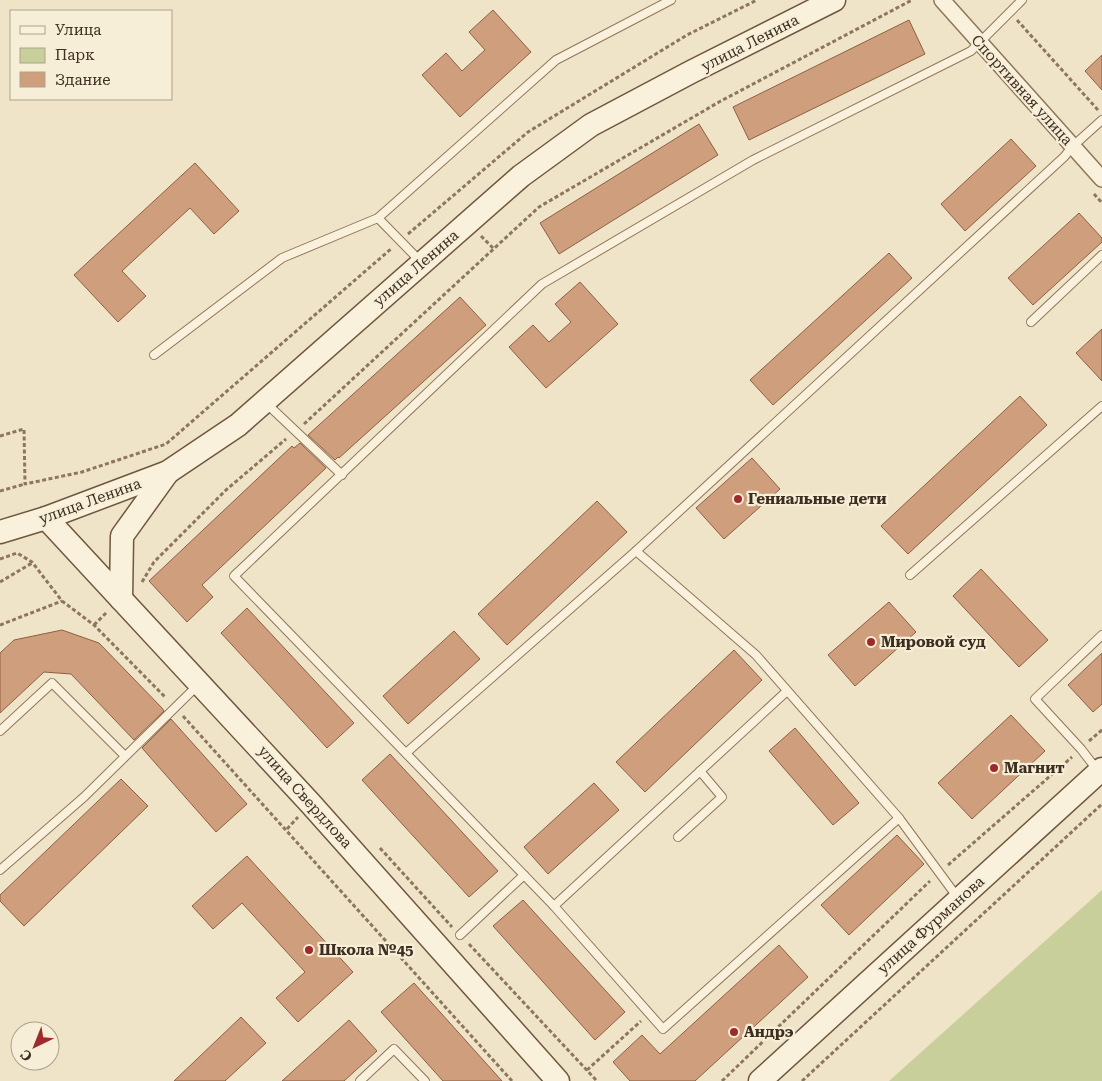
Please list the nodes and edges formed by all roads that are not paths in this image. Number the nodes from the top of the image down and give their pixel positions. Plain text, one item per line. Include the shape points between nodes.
1 (671, 0) edge
2 (834, 0) edge
3 (942, 0) edge
4 (1022, 0) edge
5 (979, 43) junction
6 (1102, 120) edge
7 (1073, 146) junction
8 (1102, 179) edge
9 (378, 218) junction
10 (1102, 255) edge
11 (422, 263) junction
12 (1031, 322) dead end
13 (154, 355) dead end
14 (265, 402) junction
15 (1102, 406) edge
16 (168, 472) junction
17 (342, 475) junction
18 (46, 518) junction
19 (0, 532) edge
20 (636, 551) junction
21 (910, 575) dead end
22 (130, 593) junction
23 (1102, 635) edge
24 (199, 684) junction
25 (787, 691) junction
26 (0, 732) edge
27 (406, 753) junction
28 (125, 756) junction
29 (700, 771) junction
30 (1101, 771) edge
31 (899, 818) junction
32 (678, 837) dead end
33 (0, 870) edge
34 (524, 875) junction
35 (959, 900) junction
36 (554, 906) junction
37 (460, 935) dead end
38 (360, 1081) edge
39 (425, 1081) edge
40 (558, 1081) edge
41 (760, 1081) edge

1 - 9 lane via 556,60
2 - 11 main road, улица Ленина via 591,125 521,176
3 - 5 street, Спортивная улица
4 - 5 lane
5 - 7 street, Спортивная улица
5 - 17 lane via 971,51 753,160 542,284
6 - 7 lane
7 - 8 street, Спортивная улица
7 - 20 lane
9 - 11 lane
9 - 13 lane via 282,258
10 - 12 lane
11 - 14 main road, улица Ленина
14 - 16 main road, улица Ленина via 238,425
14 - 17 lane
15 - 21 lane
16 - 18 main road, улица Ленина
16 - 22 main road via 122,536
17 - 27 lane via 234,576
18 - 19 main road, улица Ленина
18 - 22 main road, улица Свердлова
20 - 25 lane via 756,655
20 - 27 lane
22 - 24 main road, улица Свердлова
23 - 30 lane via 1035,699
24 - 28 lane
24 - 40 main road, улица Свердлова via 310,803
25 - 29 lane
25 - 31 lane
26 - 28 lane via 52,682
27 - 34 lane
28 - 33 lane via 84,797
29 - 32 lane via 722,797
29 - 36 lane
30 - 35 main road, улица Фурманова
31 - 35 lane
31 - 36 lane via 663,1029
34 - 36 lane
34 - 37 lane
35 - 41 main road, улица Фурманова
38 - 39 lane via 394,1048

